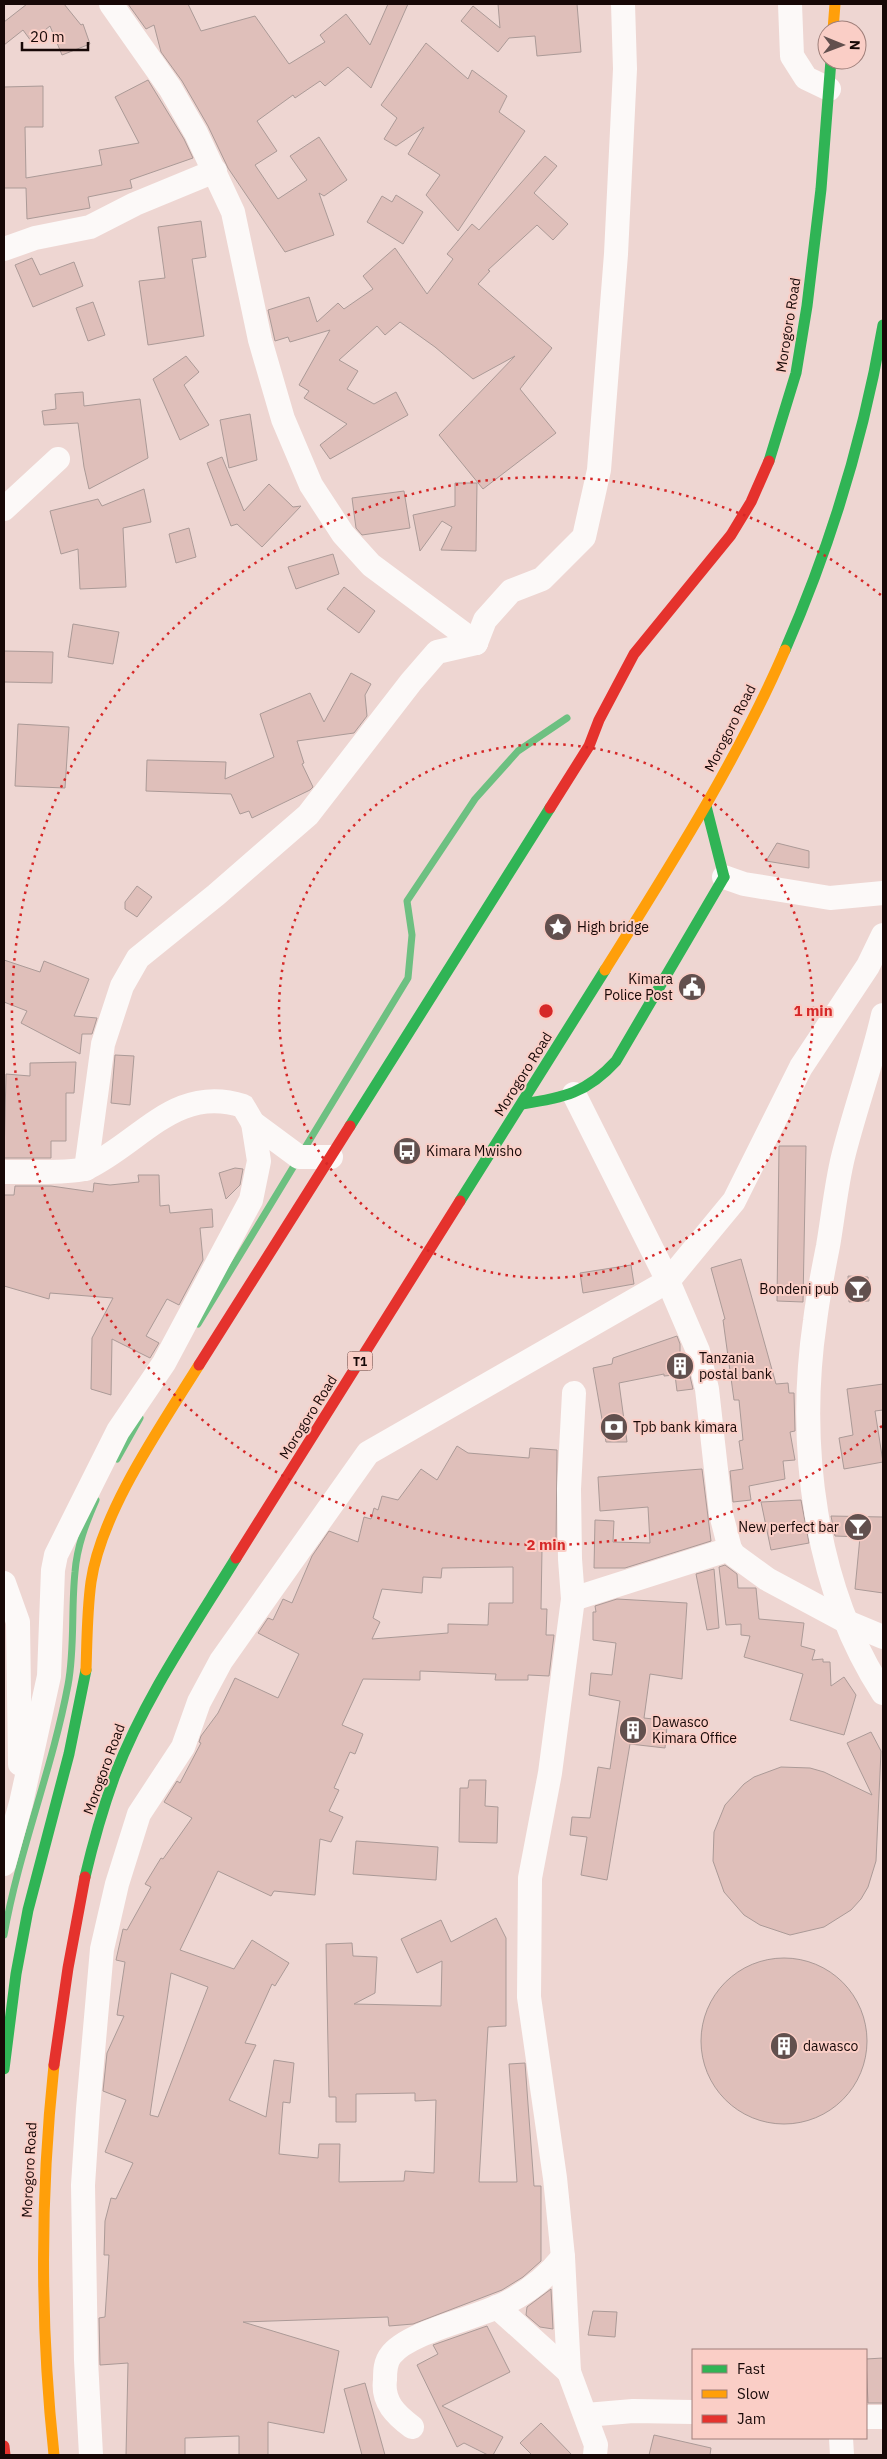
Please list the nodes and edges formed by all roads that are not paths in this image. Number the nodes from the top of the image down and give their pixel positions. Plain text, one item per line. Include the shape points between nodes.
1 (111, 4) edge
2 (623, 4) edge
3 (790, 4) edge
4 (835, 4) edge
5 (834, 20) edge
6 (830, 70) edge
7 (829, 89) junction
8 (215, 171) junction
9 (4, 249) edge
10 (883, 325) edge
11 (58, 459) dead end
12 (4, 509) edge
13 (476, 643) junction
14 (706, 806) junction
15 (724, 877) junction
16 (883, 893) edge
17 (883, 935) edge
18 (883, 1015) edge
19 (878, 1060) edge
20 (574, 1094) junction
21 (522, 1104) junction
22 (253, 1122) junction
23 (331, 1157) junction
24 (86, 1169) junction
25 (4, 1172) edge
26 (668, 1281) junction
27 (574, 1393) dead end
28 (730, 1549) junction
29 (4, 1583) edge
30 (573, 1599) junction
31 (847, 1622) junction
32 (883, 1637) edge
33 (883, 1693) edge
34 (21, 1803) junction
35 (4, 1864) edge
36 (4, 2069) edge
37 (563, 2257) junction
38 (497, 2307) junction
39 (569, 2372) junction
40 (692, 2412) edge
41 (586, 2415) junction
42 (867, 2417) edge
43 (883, 2417) edge
44 (412, 2427) dead end
45 (841, 2439) edge
46 (4, 2446) edge
47 (5, 2455) edge
48 (54, 2455) edge
49 (91, 2455) edge
50 (595, 2455) edge
51 (842, 2455) edge

1 - 8 street via 170,88
2 - 13 street via 625,68 616,254 599,470 584,537 542,579 511,591 485,620
3 - 7 street via 792,56 806,78
4 - 5 main road
6 - 7 main road, Morogoro Road
7 - 23 main road, Morogoro Road via 819,207 796,373 767,468 731,535 634,654 589,746
8 - 9 street via 135,204 90,227 35,238
8 - 13 street via 233,212 260,340 283,419 311,485 343,534 371,565
10 - 14 main road, Morogoro Road / T1 via 851,469 820,561 755,717
11 - 12 street
13 - 24 street via 437,652 308,815 138,958 122,986 103,1044
14 - 15 main road
14 - 21 main road, Morogoro Road / T1
15 - 16 street via 744,884 830,898
15 - 20 main road via 616,1061 594,1084
17 - 26 street via 868,966 801,1067 734,1201
18 - 19 street
19 - 31 street via 843,1158 814,1322 810,1381 809,1427 821,1535 832,1582
20 - 21 main road
20 - 26 street
21 - 48 main road, Morogoro Road / T1 via 176,1654 139,1720 110,1791 90,1859 72,1943 47,2115 41,2298
22 - 23 street via 299,1156
22 - 24 street via 243,1106 225,1100 197,1102 169,1113
22 - 34 street via 259,1161 251,1200 164,1363 118,1431 56,1554 52,1570 49,1676
23 - 36 main road, Morogoro Road via 161,1426 110,1518 91,1582 85,1679 28,1910
24 - 25 street
26 - 28 street via 698,1351 706,1389 721,1514
26 - 49 street via 368,1453 221,1661 199,1702 183,1747 140,1814 117,1884 102,1949 88,2109 83,2185
27 - 30 street via 569,1489
28 - 30 street
28 - 31 street via 767,1579
29 - 34 street via 18,1622
30 - 37 street via 550,1774 530,1878 529,1997
31 - 32 street
31 - 33 street via 867,1669
34 - 35 street
37 - 38 street via 542,2280
37 - 39 street
38 - 39 street
38 - 44 street via 404,2344 390,2355 384,2388 388,2402 396,2415
39 - 41 street
40 - 41 street
41 - 50 street via 596,2445
42 - 43 street
45 - 51 street
46 - 47 main road

